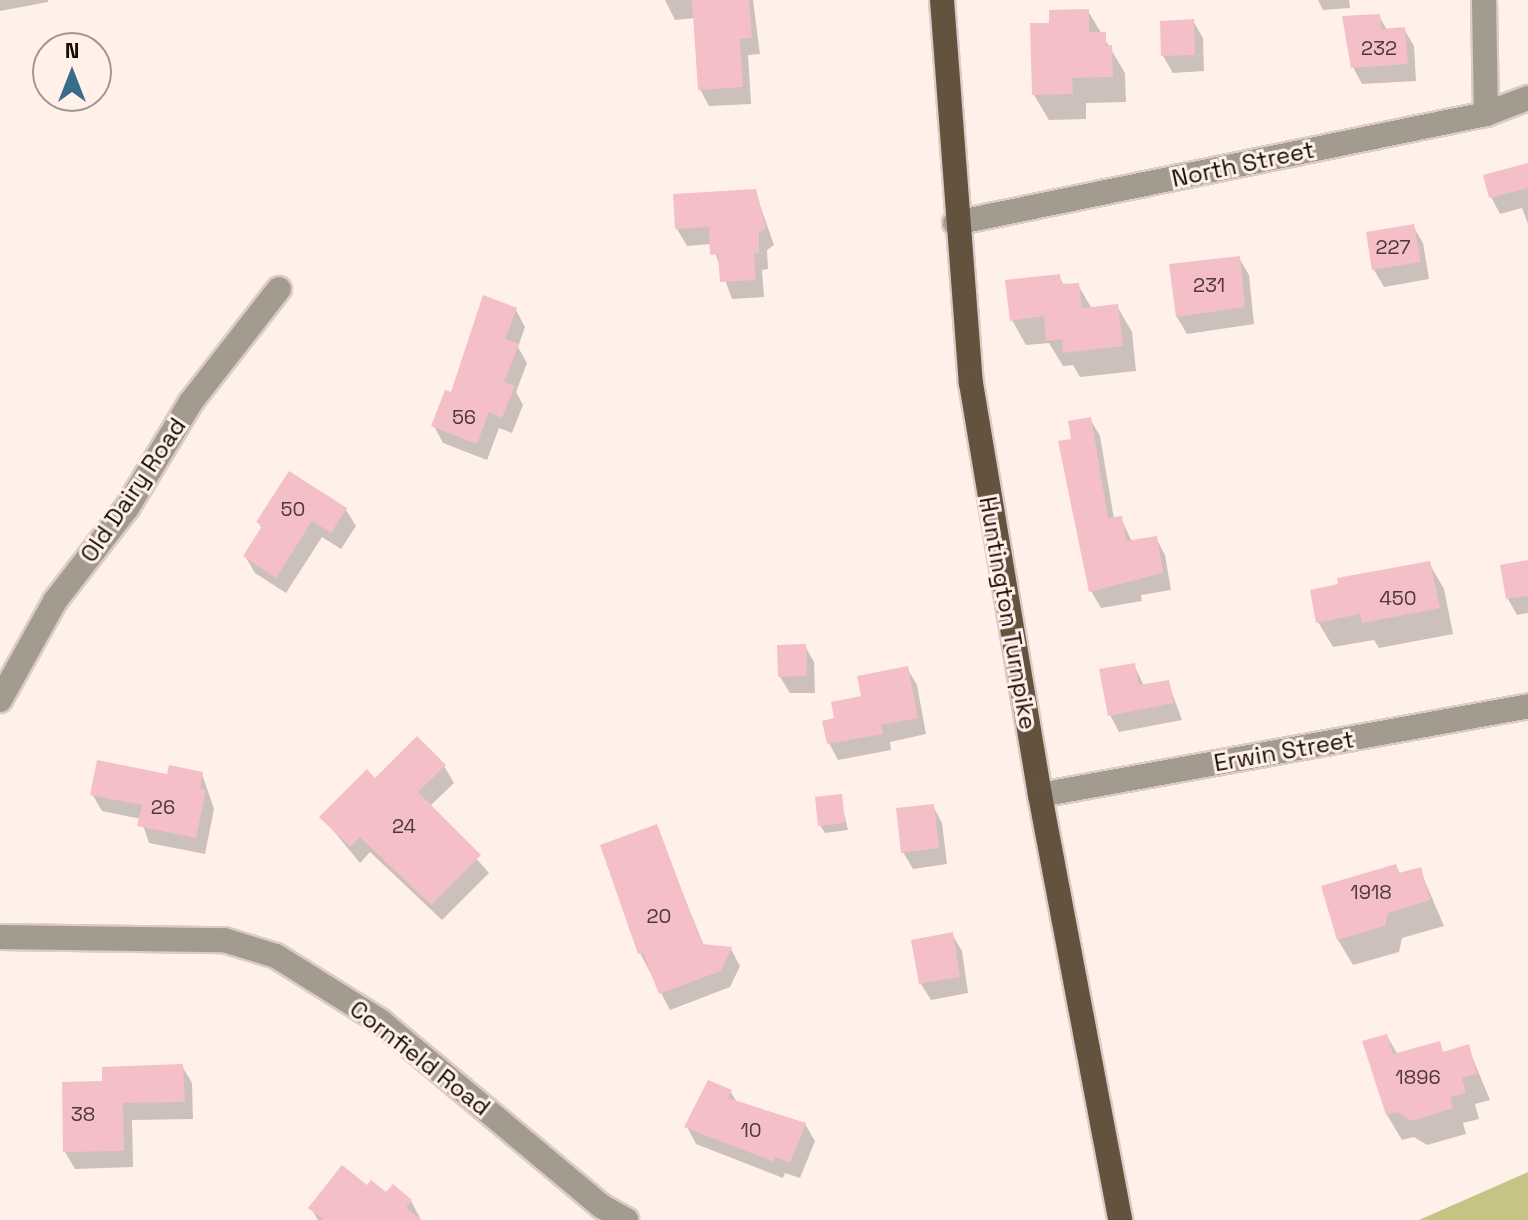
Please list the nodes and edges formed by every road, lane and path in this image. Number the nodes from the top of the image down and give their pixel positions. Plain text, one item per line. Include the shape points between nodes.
1 (942, 0) edge
2 (1484, 0) edge
3 (1528, 98) edge
4 (1486, 114) junction
5 (955, 223) junction
6 (279, 289) dead end
7 (0, 700) edge
8 (1528, 706) edge
9 (1040, 795) junction
10 (0, 937) edge
11 (626, 1220) edge
12 (1120, 1220) edge

1 - 5 main road, Huntington Turnpike
2 - 4 street
3 - 4 street, North Street
4 - 5 street, North Street
5 - 9 main road, Huntington Turnpike via 981,455
6 - 7 street, Old Dairy Road via 191,402 127,508 55,601
8 - 9 street, Erwin Street
9 - 12 main road, Huntington Turnpike
10 - 11 street, Cornfield Road via 224,940 276,956 380,1021 601,1206

